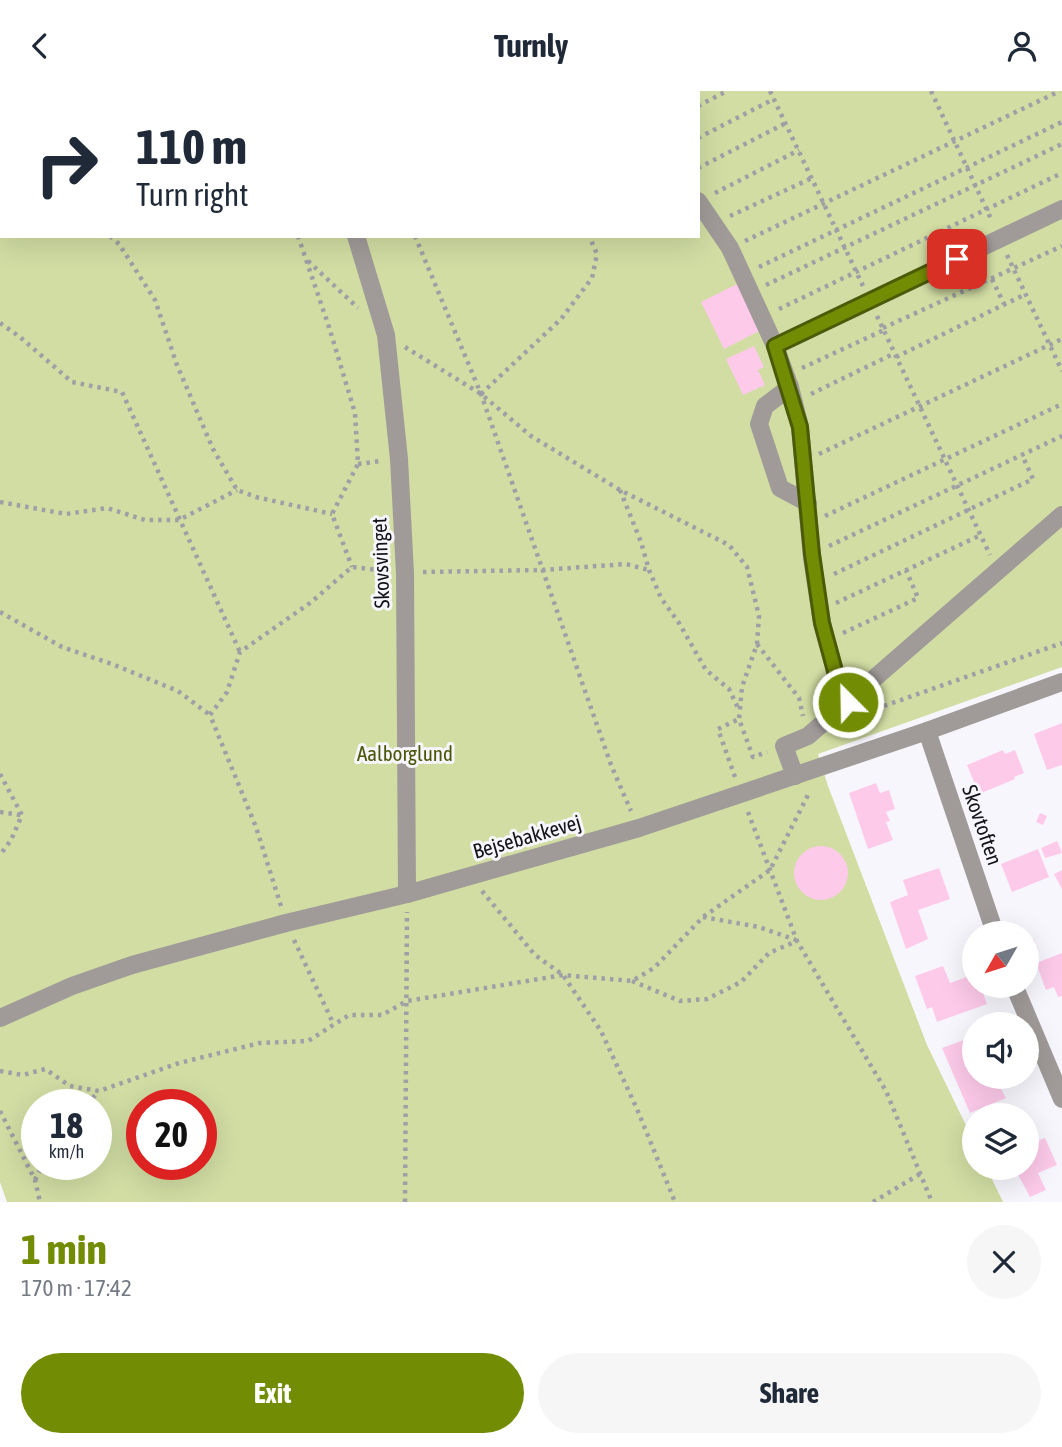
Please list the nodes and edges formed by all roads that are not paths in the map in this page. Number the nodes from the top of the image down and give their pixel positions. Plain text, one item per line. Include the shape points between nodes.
1 (700, 204) edge
2 (1062, 209) edge
3 (357, 238) edge
4 (775, 346) junction
5 (790, 388) junction
6 (808, 503) junction
7 (1062, 515) edge
8 (1062, 682) edge
9 (848, 702) junction
10 (927, 731) junction
11 (795, 776) junction
12 (407, 894) junction
13 (991, 921) edge
14 (1019, 998) edge
15 (0, 1018) edge
16 (1062, 1099) edge

1 - 4 street via 730,248
2 - 4 street
3 - 12 street, Skovsvinget via 386,335 399,459 405,573
4 - 5 street
5 - 6 street via 800,427
5 - 6 street via 765,406 759,424 780,488
6 - 9 street via 820,610
7 - 9 street
8 - 10 street, Bejsebakkevej
9 - 11 street via 808,736 784,746
10 - 11 street, Bejsebakkevej
10 - 13 street, Skovtoften
11 - 12 street, Bejsebakkevej via 639,828
12 - 15 street, Bejsebakkevej via 132,965
14 - 16 street

